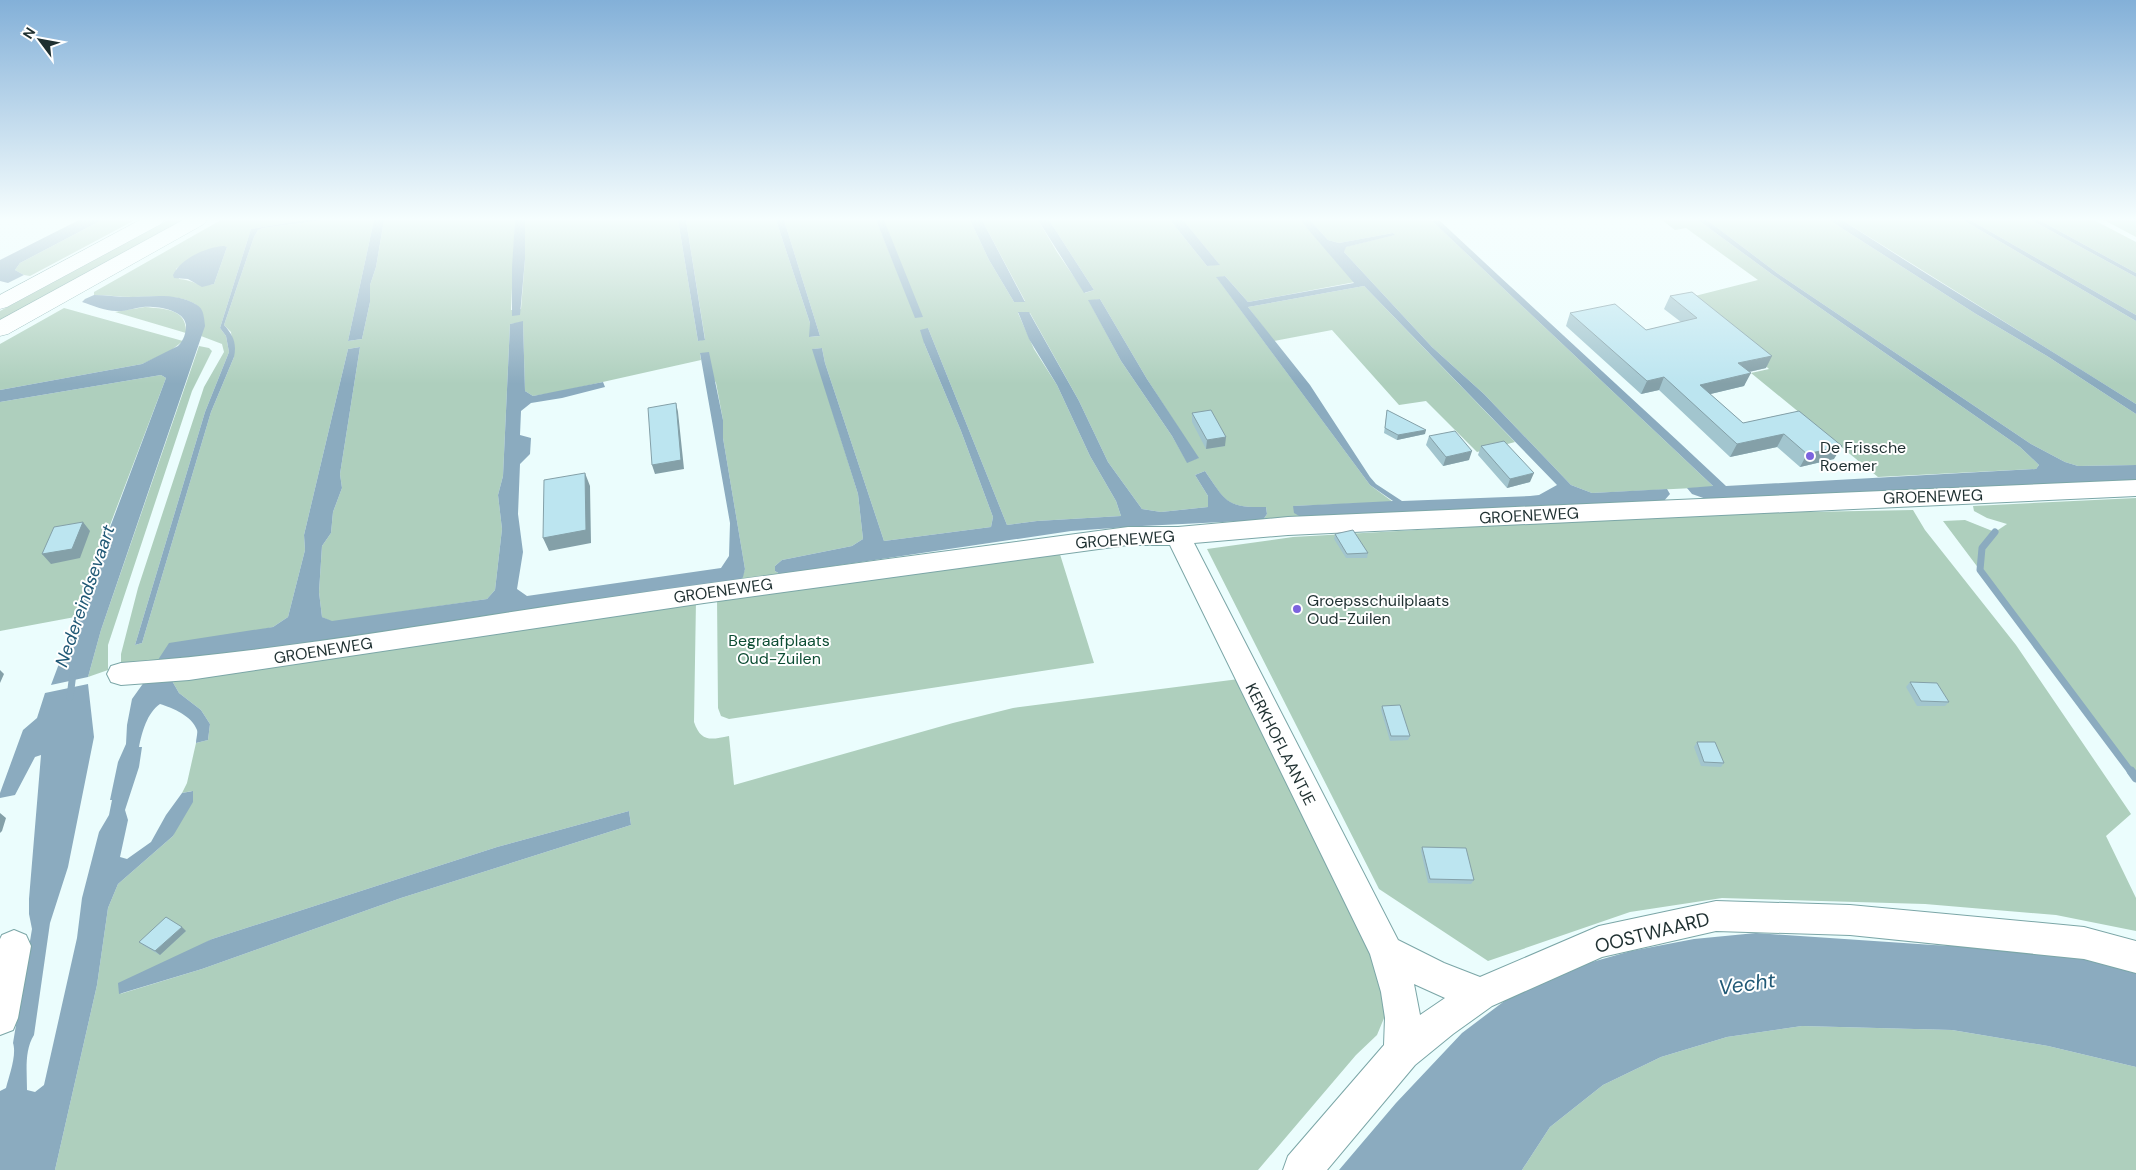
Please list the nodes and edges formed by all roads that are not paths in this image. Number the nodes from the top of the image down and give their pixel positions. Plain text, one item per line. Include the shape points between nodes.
1 (53, 275) edge
2 (100, 275) edge
3 (0, 303) edge
4 (0, 330) edge
5 (2136, 488) edge
6 (1178, 536) junction
7 (121, 674) dead end
8 (14, 946) dead end
9 (1386, 951) junction
10 (2136, 957) edge
11 (1480, 994) junction
12 (0, 1018) edge
13 (1402, 1052) junction
14 (1302, 1170) edge

1 - 3 main road
2 - 4 main road
5 - 6 street, GROENEWEG via 1288,526
6 - 7 street, GROENEWEG via 1128,536 1079,541 276,657
6 - 9 street, KERKHOFLAANTJE
8 - 12 street
9 - 11 street via 1422,971
9 - 13 street, KERKHOFLAANTJE via 1402,1009
10 - 11 street, OOSTWAARD via 2084,943 1850,920 1716,916 1599,942
11 - 13 street, OOSTWAARD
13 - 14 street, OOSTWAARD

